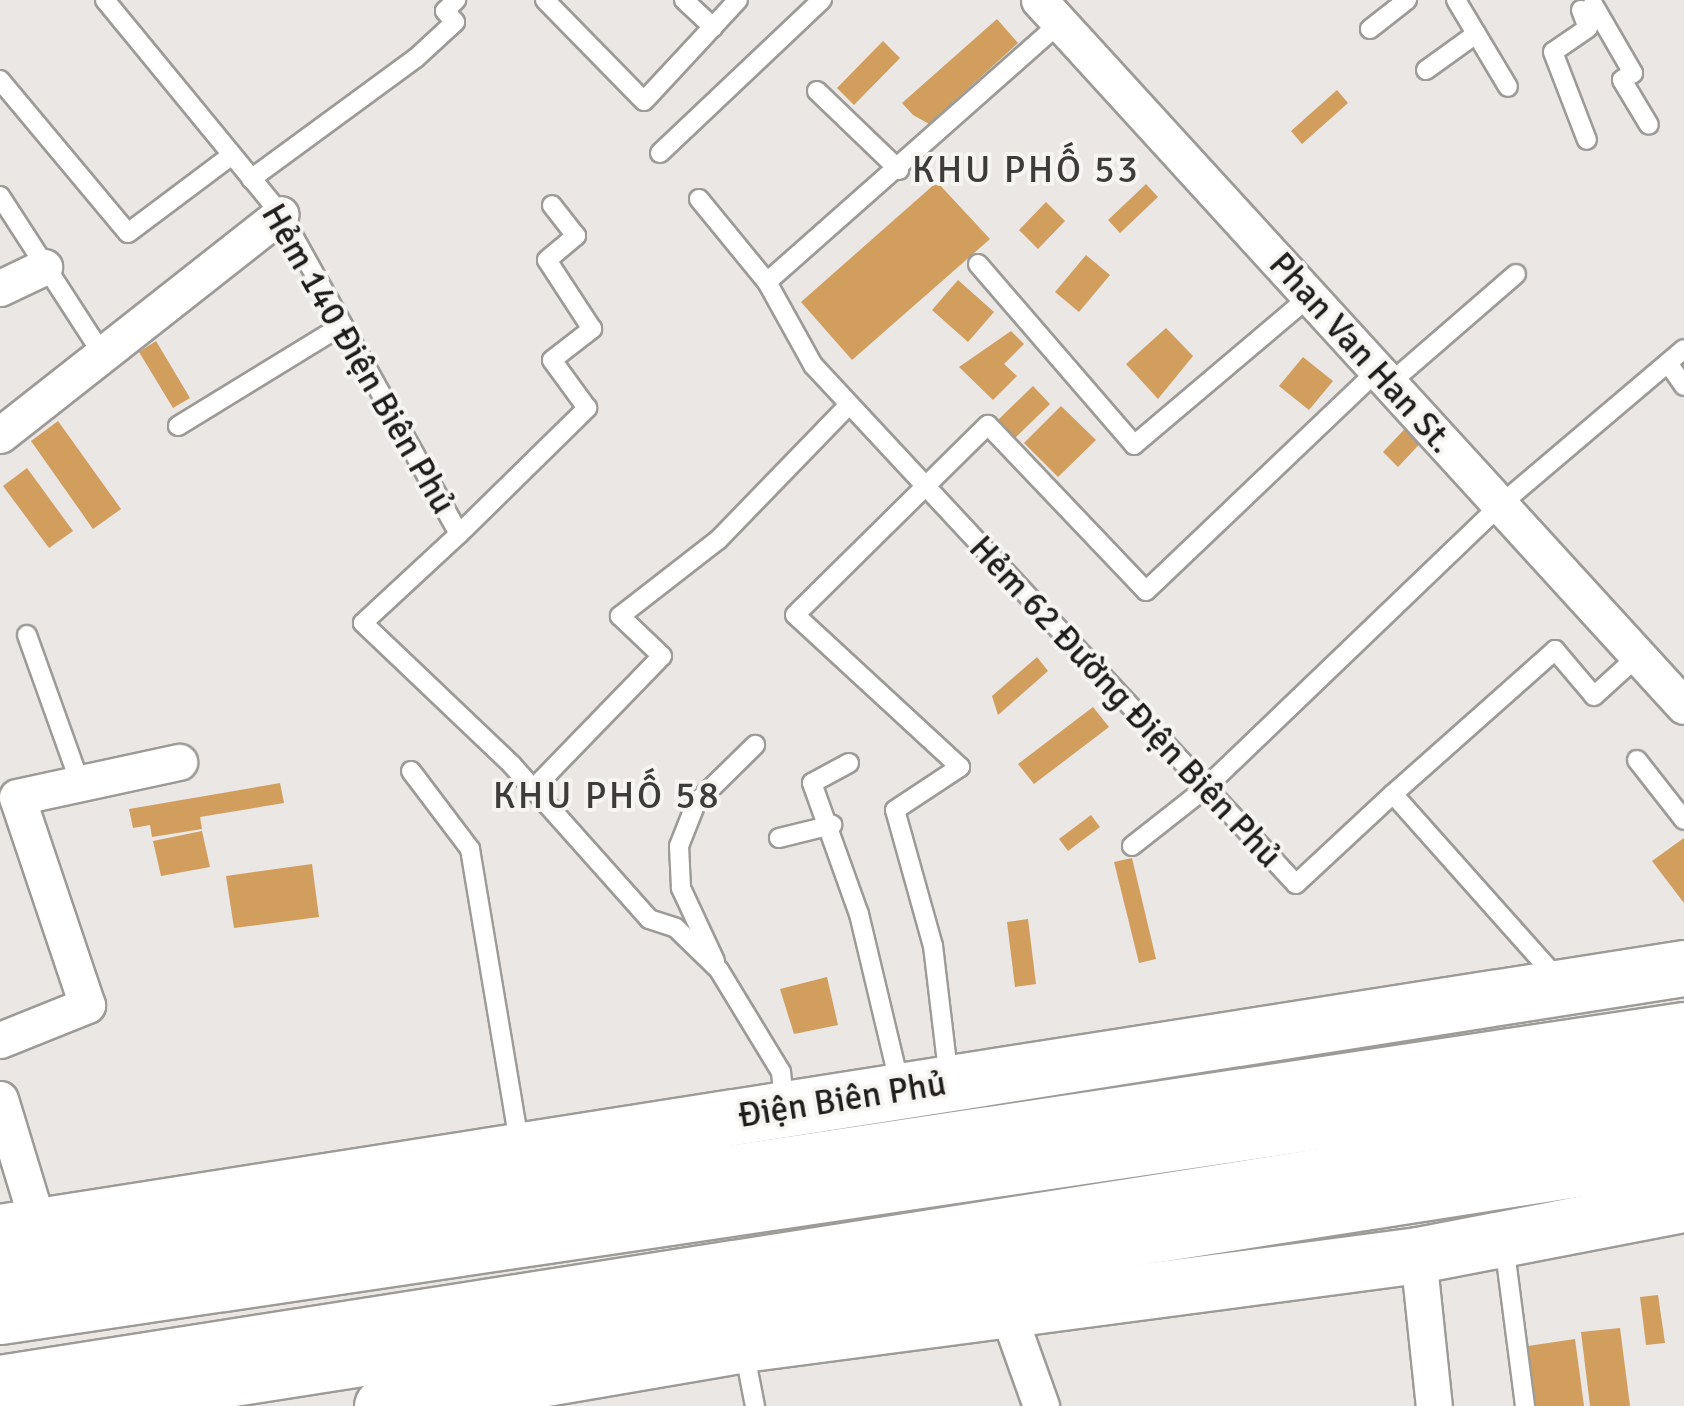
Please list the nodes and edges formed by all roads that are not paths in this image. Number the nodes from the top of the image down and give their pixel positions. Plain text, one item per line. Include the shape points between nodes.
1 (105, 0) edge
2 (456, 0) edge
3 (684, 0) edge
4 (738, 0) edge
5 (822, 0) edge
6 (1407, 0) edge
7 (1454, 0) edge
8 (543, 2) edge
9 (1587, 3) edge
10 (1050, 12) edge
11 (713, 27) junction
12 (1370, 28) dead end
13 (1476, 34) junction
14 (1426, 70) dead end
15 (0, 80) edge
16 (1508, 86) dead end
17 (817, 91) dead end
18 (1649, 126) dead end
19 (1587, 140) dead end
20 (660, 153) dead end
21 (232, 155) junction
22 (900, 170) junction
23 (252, 179) junction
24 (0, 196) edge
25 (699, 199) dead end
26 (552, 205) dead end
27 (280, 214) junction
28 (978, 264) dead end
29 (44, 268) junction
30 (1516, 274) dead end
31 (768, 282) junction
32 (0, 288) edge
33 (1309, 297) junction
34 (343, 325) junction
35 (1684, 349) edge
36 (102, 355) junction
37 (1668, 363) junction
38 (1383, 378) junction
39 (1684, 386) edge
40 (850, 405) junction
41 (178, 426) dead end
42 (0, 435) edge
43 (924, 487) junction
44 (1500, 505) junction
45 (459, 534) junction
46 (28, 635) dead end
47 (1638, 656) junction
48 (1684, 706) edge
49 (755, 745) dead end
50 (1637, 760) dead end
51 (178, 762) dead end
52 (849, 763) dead end
53 (411, 771) dead end
54 (80, 783) junction
55 (533, 789) junction
56 (1202, 791) junction
57 (1393, 794) junction
58 (1684, 820) edge
59 (832, 825) junction
60 (779, 838) dead end
61 (1132, 846) dead end
62 (1684, 968) edge
63 (720, 970) junction
64 (1567, 990) junction
65 (1684, 1030) edge
66 (0, 1040) edge
67 (1684, 1067) edge
68 (925, 1087) junction
69 (0, 1099) edge
70 (785, 1108) junction
71 (1684, 1119) edge
72 (521, 1152) junction
73 (1684, 1152) edge
74 (1684, 1204) edge
75 (1504, 1239) junction
76 (1418, 1256) junction
77 (23, 1274) edge
78 (1006, 1308) junction
79 (743, 1344) junction
80 (0, 1383) edge
81 (61, 1395) edge
82 (382, 1406) edge
83 (755, 1406) edge
84 (1041, 1406) edge
85 (1434, 1406) edge
86 (1525, 1406) edge

1 - 21 lane, Hẻm 140 Điện Biên Phủ
2 - 23 lane via 445,11 455,22
3 - 11 lane
4 - 11 lane
5 - 20 lane
6 - 12 lane
7 - 13 lane
8 - 11 lane via 644,102
9 - 18 lane via 1634,73 1622,80
9 - 19 lane via 1588,28 1554,52
10 - 22 lane
10 - 33 street, Phan Van Han St.
13 - 14 lane
13 - 16 lane
15 - 21 lane via 128,232
17 - 22 lane
21 - 23 lane, Hẻm 140 Điện Biên Phủ
22 - 31 lane
23 - 27 lane, Hẻm 140 Điện Biên Phủ
24 - 29 lane
25 - 31 lane, Hẻm 62 Đường Điện Biên Phủ
26 - 45 lane via 576,236 547,260 592,329 552,360 586,408
27 - 34 lane, Hẻm 140 Điện Biên Phủ
27 - 36 street
28 - 33 lane via 1134,445
29 - 32 street
29 - 36 lane
30 - 38 lane
31 - 40 lane, Hẻm 62 Đường Điện Biên Phủ via 812,364
33 - 38 street, Phan Van Han St.
34 - 41 lane
34 - 45 lane, Hẻm 140 Điện Biên Phủ
35 - 37 lane
36 - 42 street
37 - 39 lane
37 - 44 lane
38 - 43 lane via 1146,591 988,424
38 - 44 street, Phan Van Han St.
40 - 43 lane, Hẻm 62 Đường Điện Biên Phủ
40 - 55 lane via 718,540 620,616 662,656
43 - 56 lane, Hẻm 62 Đường Điện Biên Phủ
43 - 68 lane via 795,615 960,768 895,810 934,946
44 - 47 street, Phan Van Han St.
44 - 56 lane
45 - 55 lane, Hẻm 140 Điện Biên Phủ via 363,623
46 - 54 lane
47 - 48 street, Phan Van Han St.
47 - 57 lane via 1594,696 1555,650
49 - 63 lane via 696,803 679,846 682,888
50 - 58 lane
51 - 54 street
52 - 59 lane via 812,784
53 - 72 lane via 470,849
54 - 66 street via 17,797 87,1006
55 - 63 lane, Hẻm 140 Điện Biên Phủ via 649,920 676,928
56 - 57 lane, Hẻm 62 Đường Điện Biên Phủ via 1296,884
56 - 61 lane
57 - 64 lane
59 - 60 lane
59 - 68 lane
62 - 64 main road, Điện Biên Phủ
63 - 70 lane, Hẻm 140 Điện Biên Phủ via 780,1072
64 - 68 main road, Điện Biên Phủ
65 - 77 main road, Điện Biên Phủ
67 - 77 main road
68 - 70 main road, Điện Biên Phủ
69 - 77 street
70 - 72 main road, Điện Biên Phủ
71 - 81 main road
72 - 77 main road, Điện Biên Phủ
73 - 81 main road
74 - 75 main road
75 - 76 main road
75 - 86 lane
76 - 78 main road
76 - 85 street
77 - 81 main road
78 - 79 main road
78 - 84 street
79 - 82 main road
79 - 83 lane
80 - 81 main road

